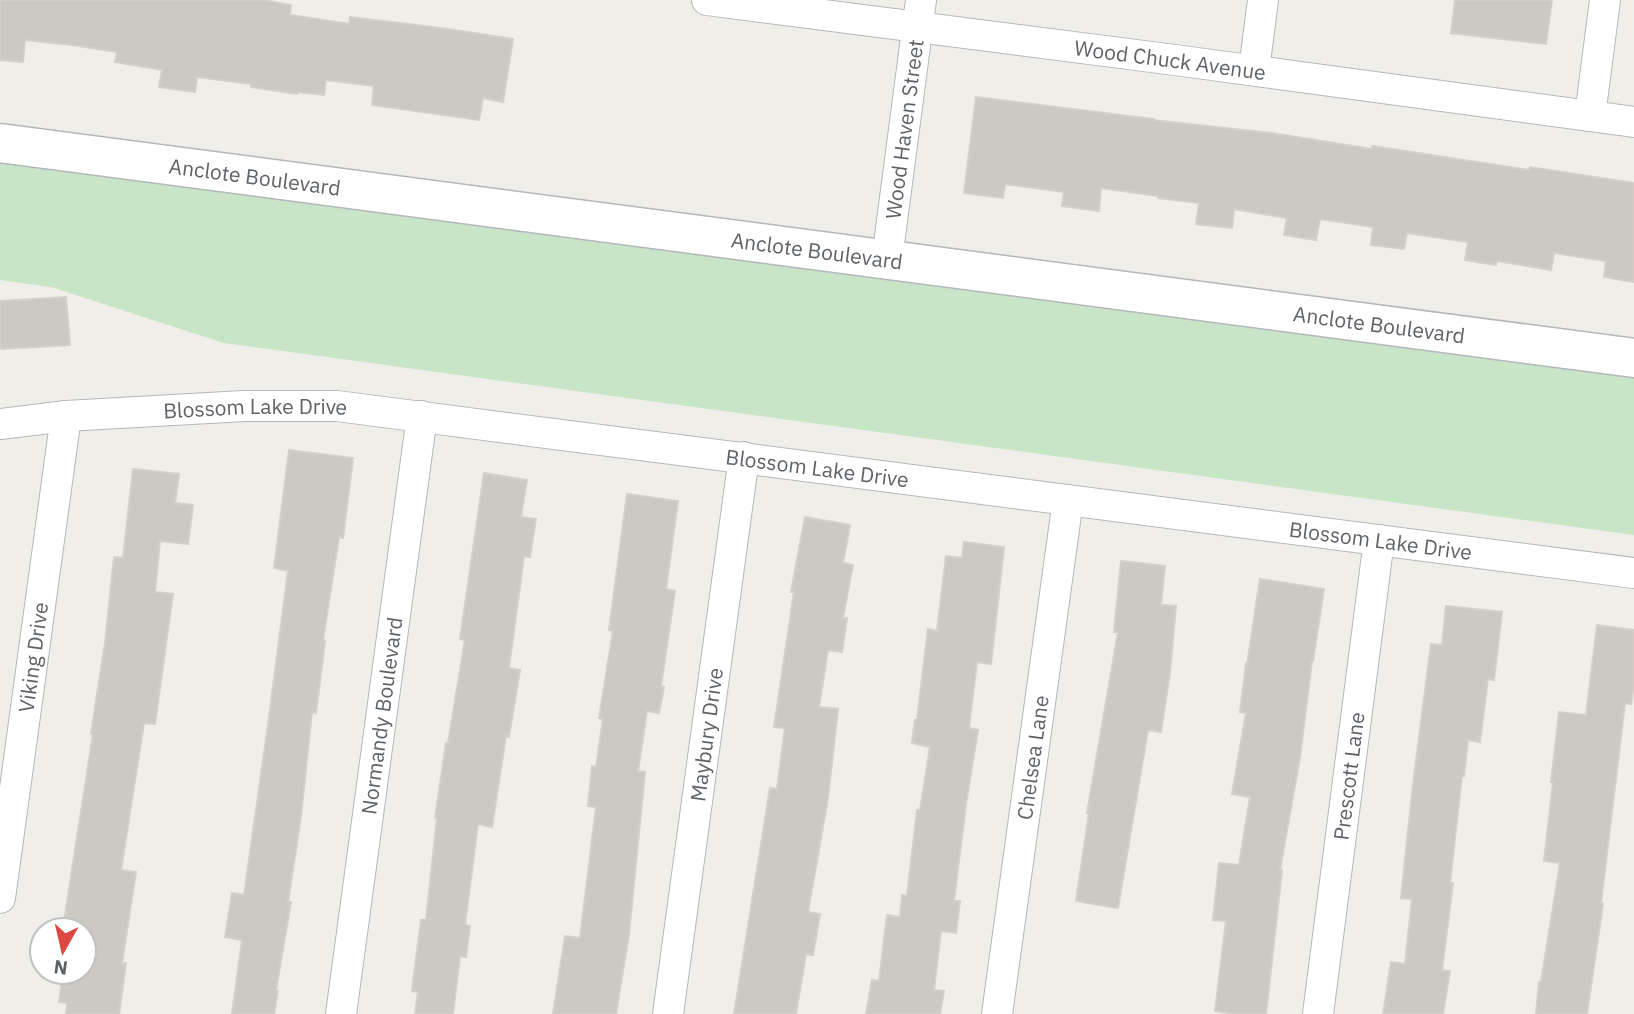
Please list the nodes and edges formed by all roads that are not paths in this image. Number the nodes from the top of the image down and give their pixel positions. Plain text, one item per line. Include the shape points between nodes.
1 (707, 0) edge
2 (1263, 0) edge
3 (1605, 0) edge
4 (919, 14) edge
5 (1254, 71) junction
6 (1590, 116) junction
7 (1634, 122) edge
8 (0, 143) edge
9 (887, 259) junction
10 (1634, 358) edge
11 (66, 416) junction
12 (422, 416) junction
13 (0, 424) edge
14 (744, 457) junction
15 (1068, 500) junction
16 (1379, 540) junction
17 (1634, 573) edge
18 (0, 898) edge
19 (341, 1014) edge
20 (668, 1014) edge
21 (997, 1014) edge
22 (1318, 1014) edge

1 - 4 street, Wood Chuck Avenue
2 - 5 street
3 - 6 street
4 - 5 street, Wood Chuck Avenue
4 - 9 street, Wood Haven Street
5 - 6 street, Wood Chuck Avenue
6 - 7 street, Wood Chuck Avenue
8 - 9 street, Anclote Boulevard
9 - 10 street, Anclote Boulevard
11 - 12 street, Blossom Lake Drive via 337,406
11 - 13 street, Blossom Lake Drive
11 - 18 street, Viking Drive
12 - 14 street, Blossom Lake Drive
12 - 19 street, Normandy Boulevard
14 - 15 street, Blossom Lake Drive
14 - 20 street, Maybury Drive
15 - 16 street, Blossom Lake Drive
15 - 21 street, Chelsea Lane
16 - 17 street, Blossom Lake Drive
16 - 22 street, Prescott Lane

